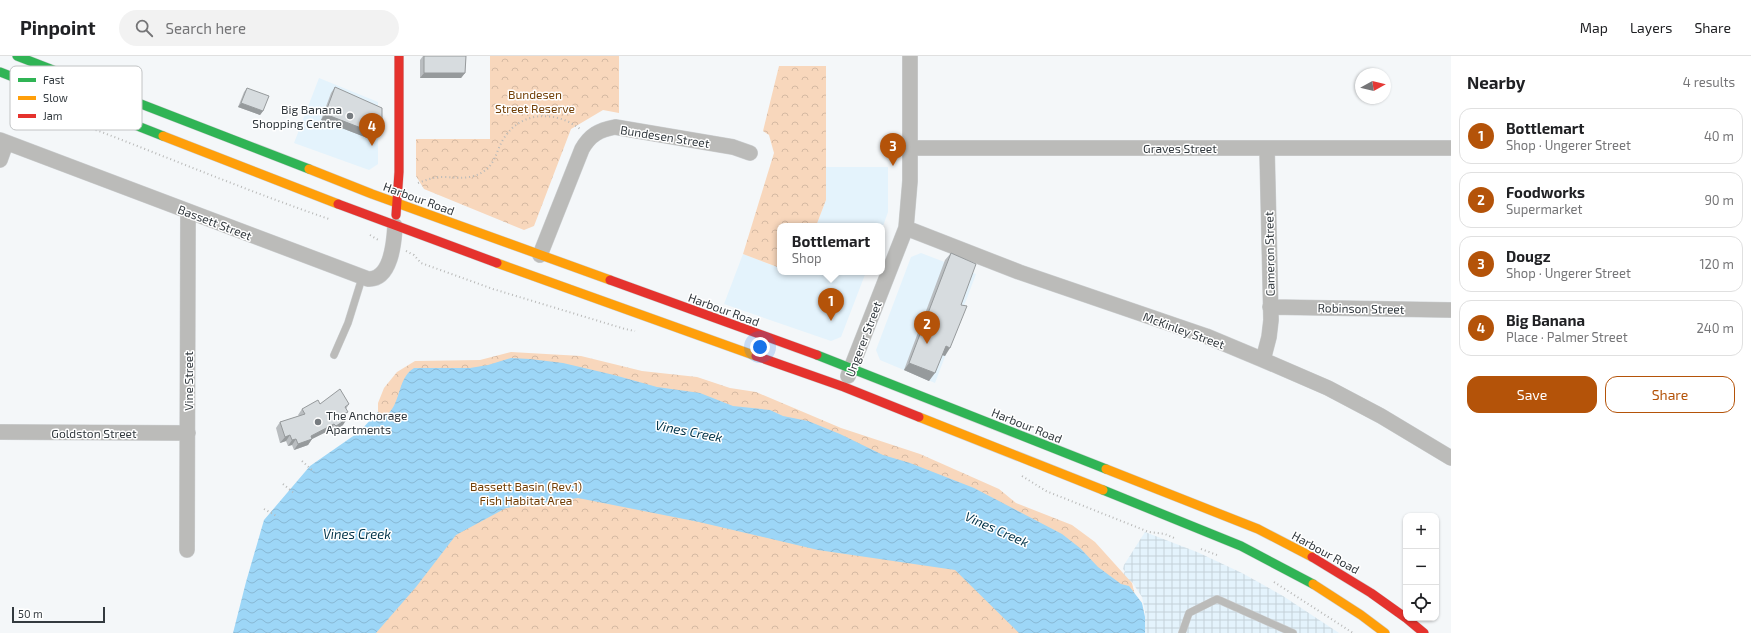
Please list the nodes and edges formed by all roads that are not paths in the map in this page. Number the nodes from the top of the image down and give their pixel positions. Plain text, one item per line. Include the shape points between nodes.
1 (18, 56) edge
2 (399, 56) edge
3 (910, 56) edge
4 (44, 66) edge
5 (0, 72) edge
6 (10, 76) edge
7 (142, 104) edge
8 (142, 127) edge
9 (3, 142) edge
10 (910, 148) junction
11 (1267, 148) junction
12 (1451, 148) edge
13 (750, 153) dead end
14 (0, 160) edge
15 (397, 202) junction
16 (188, 212) junction
17 (395, 226) junction
18 (906, 228) junction
19 (540, 255) junction
20 (362, 278) junction
21 (1270, 307) junction
22 (1451, 310) edge
23 (334, 355) dead end
24 (1263, 360) junction
25 (852, 368) junction
26 (844, 387) junction
27 (0, 432) edge
28 (188, 433) junction
29 (1451, 458) edge
30 (188, 550) dead end
31 (1403, 616) edge
32 (1410, 621) edge
33 (1182, 633) edge
34 (1293, 633) edge
35 (1385, 633) edge
36 (1424, 633) edge

1 - 4 main road, Harbour Road
2 - 15 main road
3 - 10 street, Ungerer Street
5 - 6 main road
7 - 15 main road, Harbour Road
8 - 17 main road
9 - 14 street
9 - 16 street, Bassett Street
10 - 11 street, Graves Street
10 - 18 street, Ungerer Street
11 - 12 street, Graves Street
11 - 21 street, Cameron Street
13 - 19 street, Bundesen Street via 733,146 615,127 602,129 588,138 582,149
15 - 17 main road
15 - 19 main road, Harbour Road
16 - 20 street, Bassett Street
16 - 28 street, Vine Street
17 - 20 street, Bassett Street via 393,246 384,272 374,280
17 - 26 main road
18 - 24 street, McKinley Street via 1019,272 1206,336
18 - 25 street, Ungerer Street
19 - 25 main road, Harbour Road
20 - 23 lane via 348,323
21 - 22 street, Robinson Street
21 - 24 street, Cameron Street via 1269,337
24 - 29 street, McKinley Street via 1328,388
25 - 26 street, Ungerer Street
25 - 31 main road, Harbour Road via 1258,529 1320,561
26 - 35 main road via 1241,546 1303,577
27 - 28 street, Goldston Street
28 - 30 street, Vine Street
32 - 36 main road, Harbour Road
33 - 34 lane via 1189,613 1217,599

